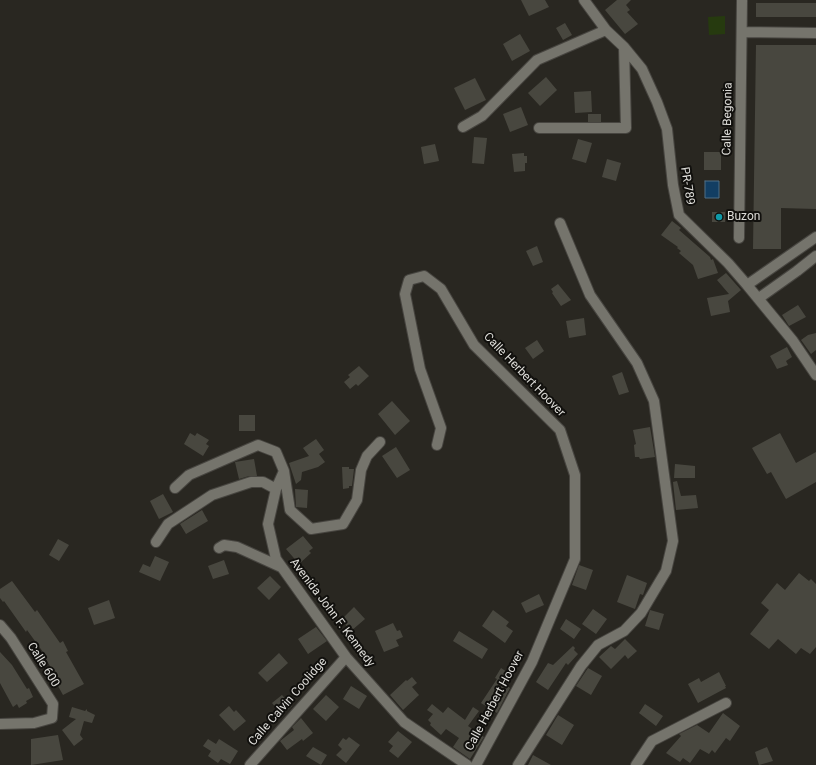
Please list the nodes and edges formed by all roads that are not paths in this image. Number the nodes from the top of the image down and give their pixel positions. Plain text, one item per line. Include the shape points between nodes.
1 (584, 0) edge
2 (742, 0) edge
3 (606, 30) junction
4 (742, 32) junction
5 (816, 33) edge
6 (624, 47) junction
7 (463, 127) dead end
8 (539, 128) dead end
9 (560, 223) dead end
10 (816, 237) edge
11 (739, 238) dead end
12 (816, 256) edge
13 (747, 285) junction
14 (759, 298) junction
15 (816, 375) edge
16 (380, 442) dead end
17 (437, 445) dead end
18 (284, 471) junction
19 (175, 488) dead end
20 (276, 489) junction
21 (156, 542) dead end
22 (219, 548) dead end
23 (282, 567) junction
24 (0, 625) edge
25 (346, 657) junction
26 (726, 703) dead end
27 (0, 724) edge
28 (250, 764) edge
29 (467, 765) edge
30 (476, 765) edge
31 (518, 765) edge
32 (636, 765) edge

1 - 3 street, PR-789 / PR-789
2 - 4 street, Calle Begonia
3 - 6 street, PR-789 / PR-789
3 - 7 street via 537,60 482,116
4 - 5 street
4 - 11 street, Calle Begonia
6 - 8 street via 626,128
6 - 13 street, PR-789 / PR-789 via 642,69 667,129 679,215
9 - 31 street via 590,295 637,363 654,401 672,541 666,571 642,613 624,631 598,645 581,666
10 - 13 street
12 - 14 street
13 - 14 street, PR-789 / PR-789
14 - 15 street, PR-789 / PR-789
16 - 18 street via 367,456 361,470 357,500 343,524 311,529 290,510
17 - 30 street, Calle Herbert Hoover via 441,428 420,369 405,294 409,280 424,276 441,289 474,345 560,430 575,475 575,559 532,662
18 - 19 street via 276,452 258,445 189,475
18 - 20 street, Avenida John F. Kennedy
20 - 21 street via 263,482 251,482 212,495 168,524
20 - 23 street, Avenida John F. Kennedy via 268,524 276,559
22 - 23 street via 224,545 237,546
23 - 25 street, Avenida John F. Kennedy
24 - 27 street, Calle 600 via 53,704 52,718 34,723
25 - 28 street, Calle Calvin Coolidge
25 - 29 street, Avenida John F. Kennedy via 404,722
26 - 32 street via 652,741

